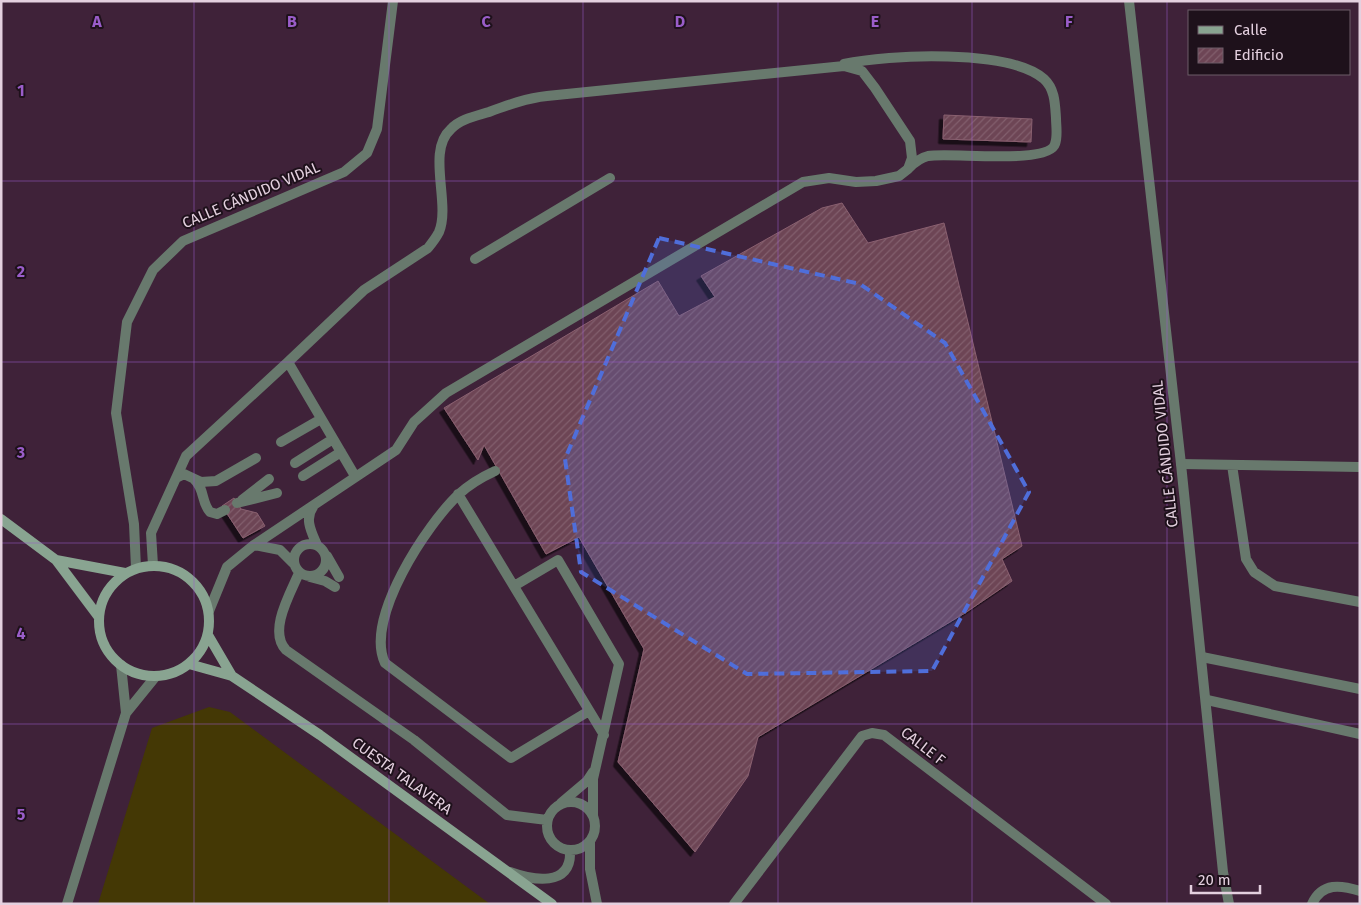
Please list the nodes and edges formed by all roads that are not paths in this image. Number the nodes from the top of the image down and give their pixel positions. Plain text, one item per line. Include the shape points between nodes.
1 (393, 1) edge
2 (1129, 1) edge
3 (836, 66) junction
4 (908, 169) junction
5 (610, 178) dead end
6 (475, 259) dead end
7 (288, 362) junction
8 (321, 419) junction
9 (333, 439) junction
10 (281, 442) dead end
11 (341, 452) junction
12 (256, 458) dead end
13 (295, 463) dead end
14 (1181, 464) junction
15 (1232, 465) junction
16 (1360, 467) edge
17 (495, 471) dead end
18 (303, 476) dead end
19 (355, 476) junction
20 (176, 478) junction
21 (194, 478) junction
22 (269, 479) dead end
23 (277, 493) dead end
24 (458, 494) junction
25 (315, 504) junction
26 (225, 510) dead end
27 (1, 519) edge
28 (254, 545) junction
29 (317, 546) junction
30 (327, 556) junction
31 (56, 560) junction
32 (294, 563) junction
33 (153, 565) junction
34 (136, 568) junction
35 (125, 573) junction
36 (303, 574) junction
37 (339, 576) dead end
38 (514, 586) junction
39 (335, 587) dead end
40 (1360, 602) edge
41 (209, 611) junction
42 (98, 616) junction
43 (208, 635) junction
44 (1202, 657) junction
45 (189, 664) junction
46 (121, 665) junction
47 (156, 676) junction
48 (232, 676) junction
49 (1360, 689) edge
50 (1206, 700) junction
51 (590, 711) junction
52 (126, 713) junction
53 (1360, 734) edge
54 (604, 735) junction
55 (596, 764) junction
56 (561, 803) junction
57 (593, 815) junction
58 (547, 820) junction
59 (590, 842) junction
60 (570, 851) junction
61 (506, 870) junction
62 (1360, 890) edge
63 (67, 904) edge
64 (552, 904) edge
65 (597, 904) edge
66 (734, 904) edge
67 (1106, 904) edge
68 (1229, 904) edge
69 (1312, 904) edge

1 - 34 street, CALLE CÁNDIDO VIDAL via 377,129 368,153 344,172 183,241 153,270 127,322 116,413 134,524
2 - 14 street, CALLE CÁNDIDO VIDAL
3 - 4 street via 862,71 875,88 910,141 912,158
3 - 4 street via 883,58 999,61 1012,63 1046,80 1055,101 1057,136 1050,152 926,156
3 - 7 street via 536,97 457,124 441,144 442,217 436,238 428,248 355,297
4 - 19 street via 899,176 876,181 815,178 783,192 446,393 414,422 396,450
5 - 6 street
7 - 8 street
7 - 20 street via 186,456
8 - 9 street
8 - 10 street
9 - 11 street
9 - 13 street
11 - 18 street
11 - 19 street
12 - 21 street via 216,481 208,483
14 - 15 street
14 - 44 street, CALLE CÁNDIDO VIDAL
15 - 16 street
15 - 40 street via 1246,559 1254,572 1275,586
17 - 24 street
19 - 25 street
20 - 21 street via 184,474
20 - 33 street via 151,533
21 - 26 street via 202,487 205,506 210,512 217,514
22 - 23 street via 237,503
24 - 38 street
24 - 51 street via 423,537 405,566 382,623 379,647 385,663 511,758
25 - 28 street
25 - 29 street via 308,521
27 - 31 main road
28 - 32 street via 280,550
28 - 41 street via 228,567
29 - 30 street via 324,549
29 - 32 street via 306,544 300,548
30 - 36 street via 322,571 315,575
30 - 37 street
31 - 35 main road
31 - 42 main road
32 - 36 street
33 - 34 main road
33 - 41 main road via 171,568 189,577 202,592
34 - 35 main road
35 - 42 main road via 102,599
36 - 39 street
36 - 58 street via 280,626 279,640 286,650 414,740 508,815
38 - 51 street
38 - 54 street via 558,560 619,664
41 - 43 main road
42 - 46 main road via 100,635 108,652
43 - 45 main road via 201,651
43 - 48 main road, CUESTA TALAVERA
44 - 49 street
44 - 50 street, CALLE CÁNDIDO VIDAL
45 - 47 main road via 173,673
45 - 48 main road, CUESTA TALAVERA
46 - 47 main road via 138,674
46 - 52 street
47 - 52 street
48 - 61 main road, CUESTA TALAVERA via 320,735
50 - 53 street
50 - 68 street, CALLE CÁNDIDO VIDAL
51 - 54 street
52 - 63 street
54 - 55 street
55 - 56 street via 587,781
55 - 57 street via 592,785
56 - 57 street via 578,802 589,808
56 - 58 street via 550,811
57 - 59 street via 594,833
58 - 60 street via 551,839
59 - 60 street via 581,849
59 - 65 street via 590,869
60 - 61 street via 568,866 558,876 535,879
61 - 64 main road, CUESTA TALAVERA
62 - 69 street via 1338,885 1326,888
66 - 67 street, CALLE F via 862,736 872,733 884,735

